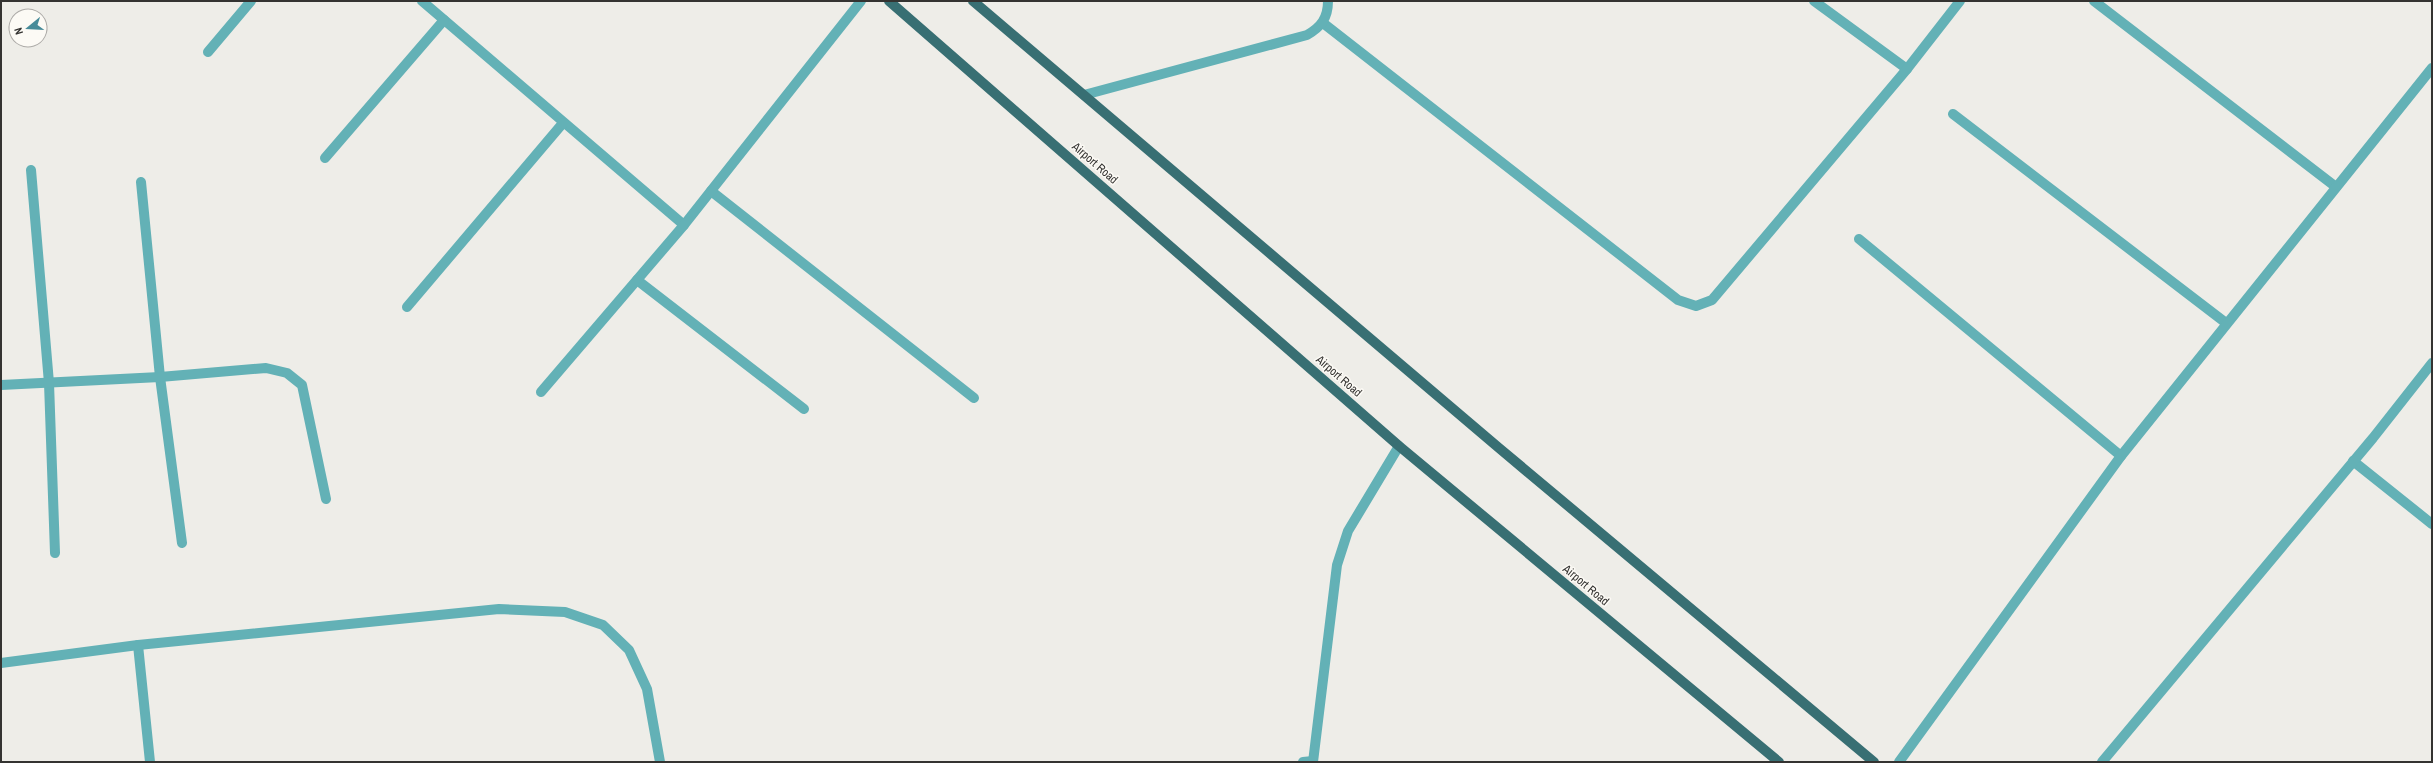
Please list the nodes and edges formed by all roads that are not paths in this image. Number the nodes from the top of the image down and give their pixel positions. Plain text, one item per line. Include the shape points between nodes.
1 (251, 1) edge
2 (422, 1) edge
3 (861, 1) edge
4 (889, 1) edge
5 (973, 1) edge
6 (1328, 1) edge
7 (1814, 1) edge
8 (1960, 1) edge
9 (2094, 1) edge
10 (444, 20) junction
11 (1322, 23) junction
12 (208, 52) dead end
13 (2432, 68) edge
14 (1907, 69) junction
15 (1084, 95) junction
16 (1953, 114) dead end
17 (563, 123) junction
18 (325, 158) dead end
19 (31, 170) dead end
20 (141, 182) dead end
21 (2336, 188) junction
22 (711, 191) junction
23 (684, 225) junction
24 (1859, 239) dead end
25 (637, 280) junction
26 (407, 307) dead end
27 (2226, 323) junction
28 (2432, 363) edge
29 (160, 377) junction
30 (49, 383) junction
31 (1, 385) edge
32 (541, 392) dead end
33 (974, 398) dead end
34 (804, 409) dead end
35 (1399, 446) junction
36 (2121, 456) junction
37 (2353, 461) junction
38 (326, 499) dead end
39 (2432, 524) edge
40 (182, 543) dead end
41 (55, 553) dead end
42 (138, 645) junction
43 (1, 663) edge
44 (150, 762) edge
45 (660, 762) edge
46 (1302, 762) edge
47 (1313, 762) edge
48 (1779, 762) edge
49 (1874, 762) edge
50 (1899, 762) edge
51 (2102, 762) edge

1 - 12 street
2 - 10 street
3 - 22 street
4 - 35 main road, Airport Road
5 - 15 main road
6 - 11 street via 1328,14
7 - 14 street
8 - 14 street
9 - 21 street
10 - 17 street
10 - 18 street
11 - 14 street via 1678,300 1696,306 1712,300
11 - 15 street via 1307,35
13 - 21 street
15 - 49 main road via 1487,438
16 - 27 street
17 - 23 street
17 - 26 street
19 - 30 street
20 - 29 street
21 - 27 street
22 - 23 street
22 - 33 street
23 - 25 street
24 - 36 street
25 - 32 street
25 - 34 street
27 - 36 street
28 - 37 street
29 - 30 street
29 - 38 street via 266,368 287,373 302,385
29 - 40 street
30 - 31 street
30 - 41 street
35 - 47 street via 1348,530 1337,565
35 - 48 main road, Airport Road
36 - 50 street
37 - 39 street
37 - 51 street
42 - 43 street
42 - 44 street
42 - 45 street via 499,609 565,612 603,625 629,650 647,689
46 - 47 street

